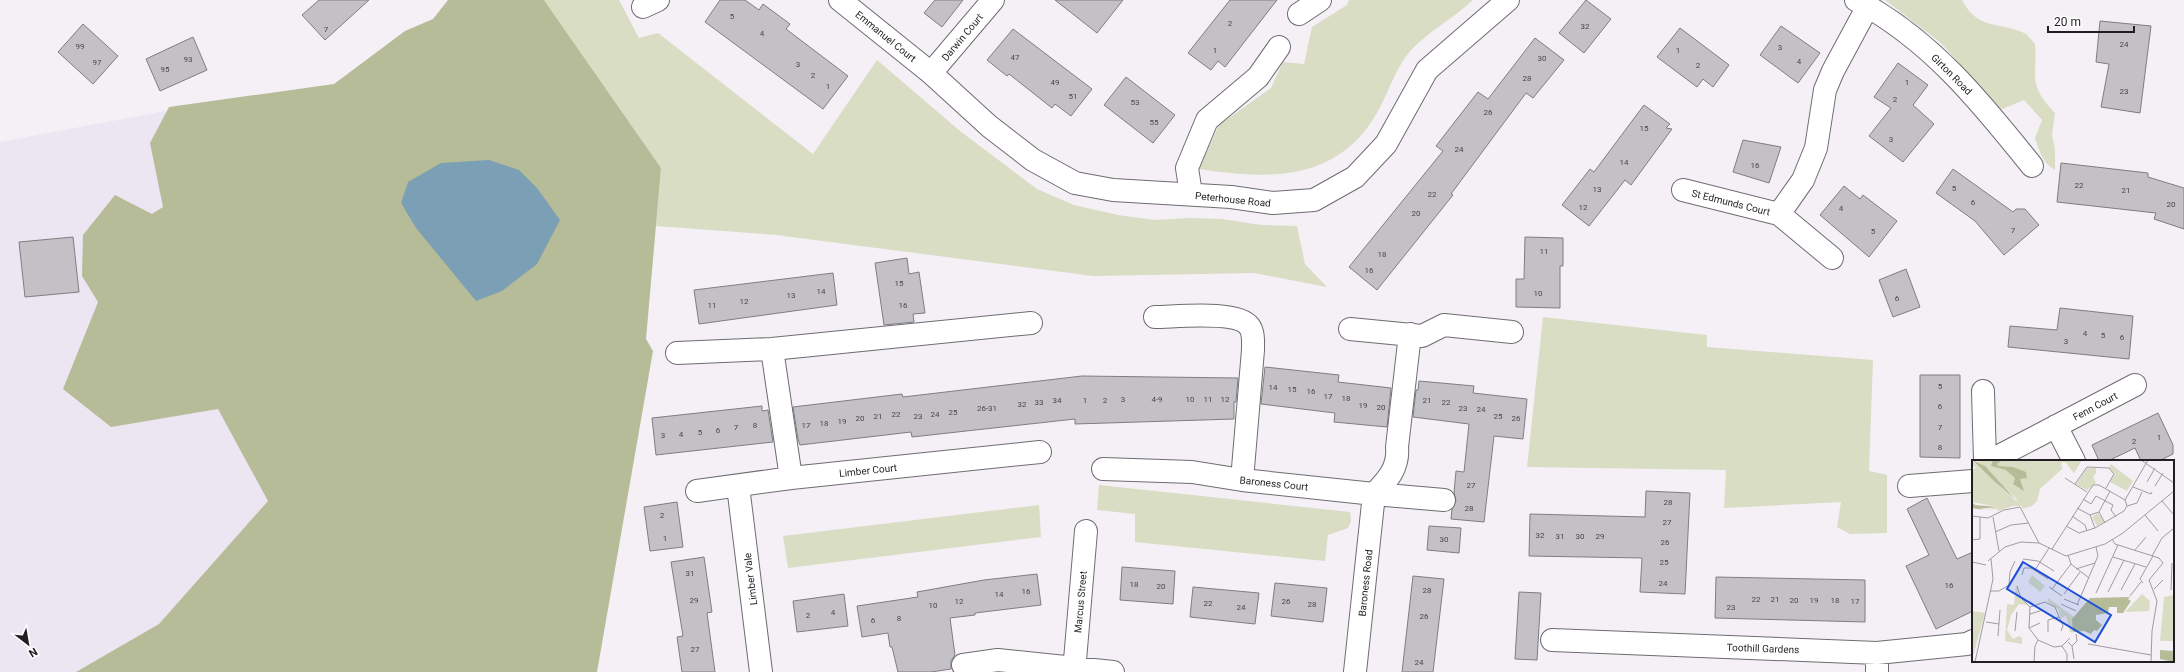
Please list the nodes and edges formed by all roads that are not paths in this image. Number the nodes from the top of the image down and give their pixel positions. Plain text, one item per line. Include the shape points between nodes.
1 (840, 0) edge
2 (993, 0) edge
3 (1320, 0) edge
4 (1508, 0) edge
5 (1862, 3) edge
6 (1299, 14) dead end
7 (1279, 46) dead end
8 (931, 73) junction
9 (2032, 166) dead end
10 (1683, 190) dead end
11 (1191, 194) junction
12 (1779, 214) junction
13 (1832, 258) dead end
14 (1155, 317) dead end
15 (1031, 323) dead end
16 (1350, 329) dead end
17 (1512, 332) dead end
18 (1410, 334) junction
19 (772, 349) junction
20 (677, 353) dead end
21 (2135, 385) dead end
22 (1983, 391) dead end
23 (2056, 426) junction
24 (1040, 452) dead end
25 (1985, 460) edge
26 (1995, 460) edge
27 (2073, 460) edge
28 (1103, 469) dead end
29 (791, 478) junction
30 (1242, 480) junction
31 (1972, 481) edge
32 (738, 486) junction
33 (1909, 486) dead end
34 (697, 492) dead end
35 (1374, 494) junction
36 (1444, 500) dead end
37 (1086, 531) dead end
38 (1552, 640) dead end
39 (1972, 642) edge
40 (1877, 663) edge
41 (963, 665) dead end
42 (1074, 670) edge
43 (761, 672) edge
44 (1113, 672) edge
45 (1355, 672) edge

1 - 8 street, Emmanuel Court
2 - 8 street, Darwin Court
3 - 6 street
4 - 11 street, Peterhouse Road via 1427,70 1386,144 1355,177 1314,200 1273,203
5 - 9 street, Girton Road via 1908,32 1953,73
5 - 12 street, St Edmunds Court via 1825,90 1816,148 1803,180
7 - 11 street via 1258,77 1207,120 1187,168
8 - 11 street, Peterhouse Road via 989,126 1033,160 1075,183 1113,190
10 - 12 street, St Edmunds Court
12 - 13 street, St Edmunds Court
14 - 30 street via 1223,317 1240,319 1250,326 1253,350
15 - 19 street
16 - 18 street
17 - 18 street via 1444,325 1422,336
18 - 35 street via 1397,447 1398,458 1390,477
19 - 20 street
19 - 29 street
21 - 23 street, Fenn Court
22 - 25 street
23 - 26 street
23 - 27 street
24 - 29 street, Limber Court
28 - 30 street, Baroness Court via 1192,472
29 - 32 street, Limber Court
30 - 35 street, Baroness Court
31 - 33 street
32 - 34 street, Limber Court
32 - 43 street, Limber Vale
35 - 36 street, Baroness Court
35 - 45 street, Baroness Road
37 - 42 street, Marcus Street
38 - 40 street, Toothill Gardens
39 - 40 street, Toothill Gardens
41 - 42 street via 998,660
42 - 44 street

